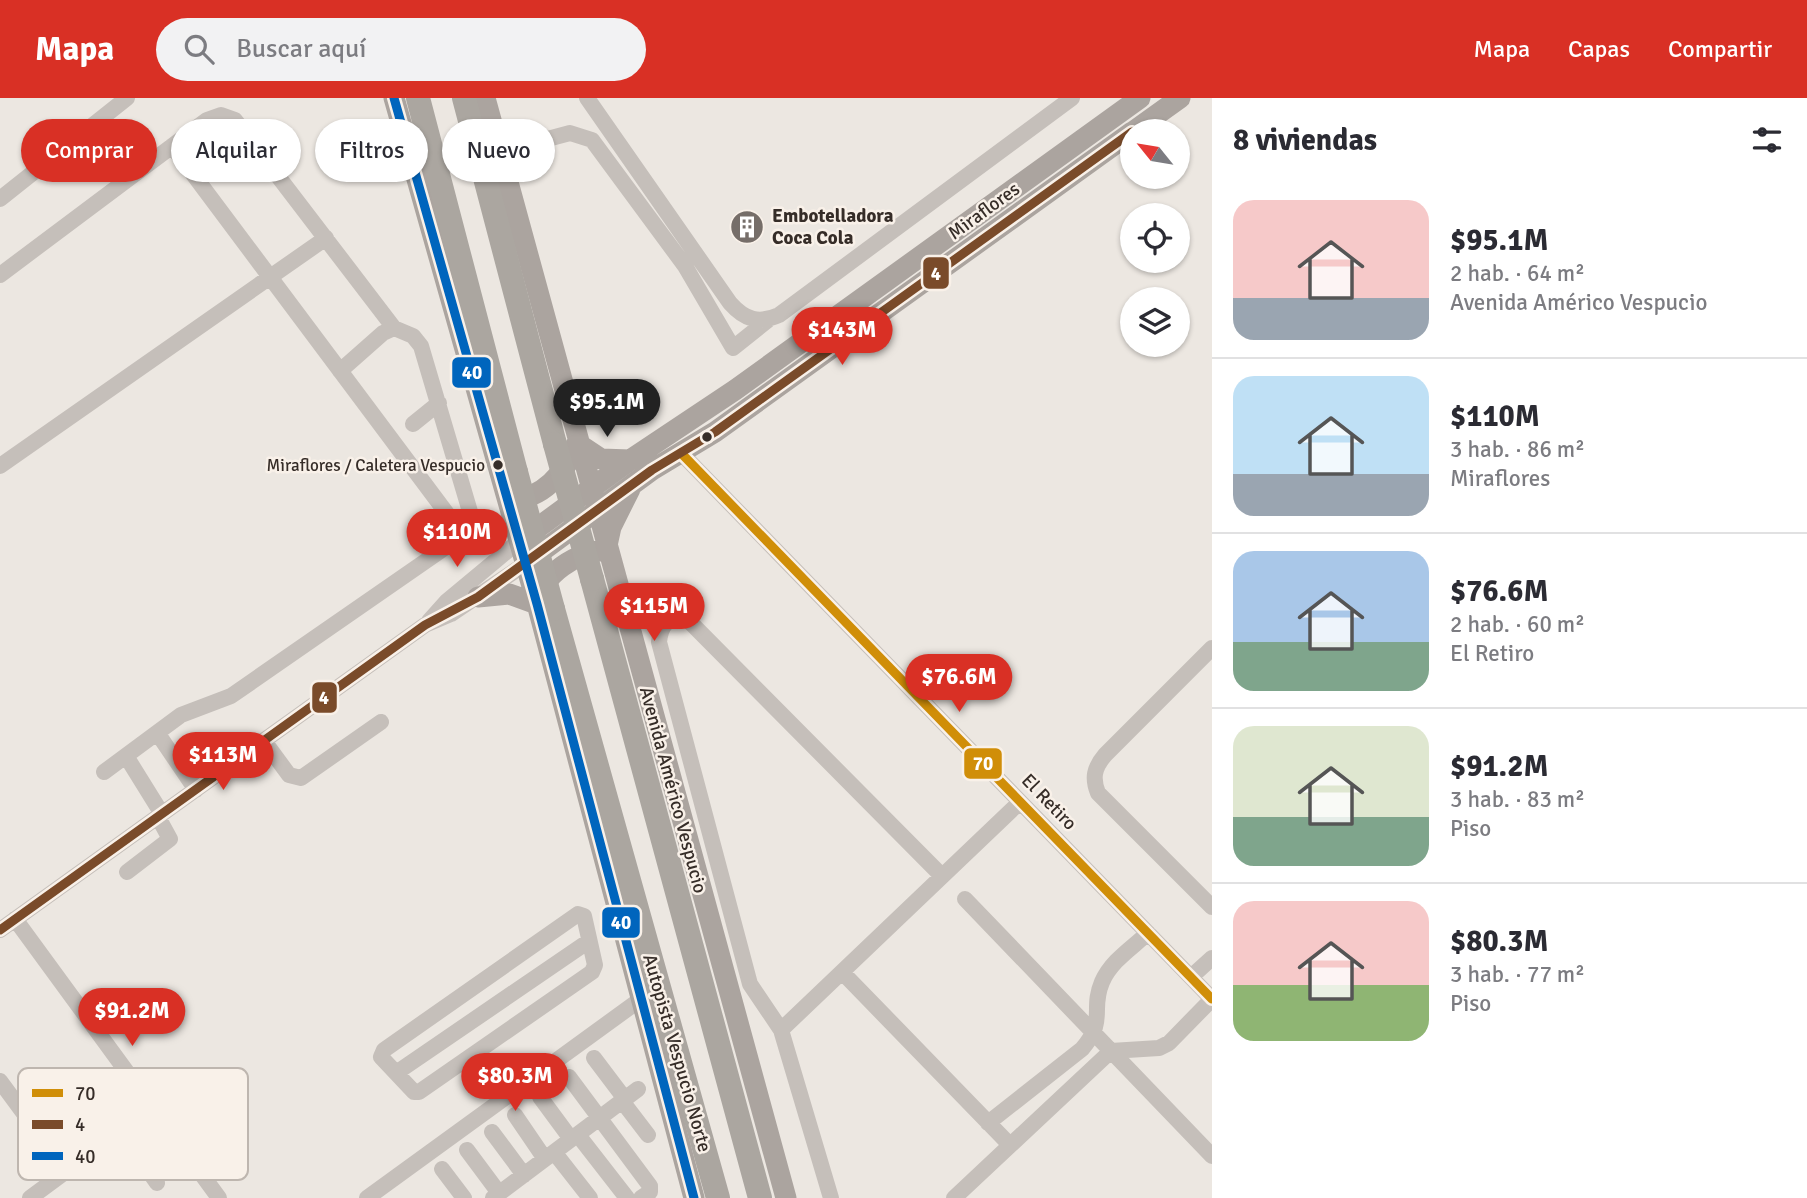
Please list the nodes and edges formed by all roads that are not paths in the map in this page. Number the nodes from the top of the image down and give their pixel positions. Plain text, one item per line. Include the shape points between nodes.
1 (127, 98) edge
2 (394, 98) edge
3 (418, 98) edge
4 (464, 98) edge
5 (485, 98) edge
6 (587, 98) edge
7 (1072, 98) edge
8 (1140, 98) edge
9 (1180, 98) edge
10 (210, 119) edge
11 (230, 119) edge
12 (490, 119) edge
13 (1151, 119) edge
14 (555, 138) edge
15 (1120, 141) edge
16 (171, 147) edge
17 (199, 182) edge
18 (283, 182) edge
19 (506, 182) edge
20 (0, 199) edge
21 (327, 238) junction
22 (0, 275) edge
23 (270, 278) junction
24 (768, 320) junction
25 (394, 328) junction
26 (340, 371) junction
27 (439, 403) junction
28 (412, 424) dead end
29 (566, 443) junction
30 (681, 453) junction
31 (630, 460) junction
32 (0, 466) edge
33 (632, 485) junction
34 (589, 489) junction
35 (505, 499) junction
36 (596, 512) junction
37 (459, 538) junction
38 (518, 542) junction
39 (606, 550) junction
40 (525, 564) junction
41 (478, 597) junction
42 (545, 606) junction
43 (425, 625) junction
44 (1212, 648) edge
45 (381, 722) dead end
46 (158, 734) junction
47 (264, 741) junction
48 (126, 756) junction
49 (104, 772) dead end
50 (195, 790) junction
51 (1020, 803) junction
52 (160, 815) junction
53 (127, 872) dead end
54 (942, 876) junction
55 (965, 899) dead end
56 (1212, 907) edge
57 (15, 919) junction
58 (0, 930) edge
59 (1148, 933) junction
60 (589, 940) junction
61 (1212, 958) edge
62 (842, 972) junction
63 (1191, 977) junction
64 (641, 999) junction
65 (1212, 999) edge
66 (781, 1030) junction
67 (1094, 1035) junction
68 (479, 1051) junction
69 (1111, 1051) junction
70 (594, 1058) dead end
71 (124, 1068) edge
72 (396, 1073) junction
73 (569, 1077) dead end
74 (0, 1081) edge
75 (508, 1096) junction
76 (540, 1097) dead end
77 (629, 1097) junction
78 (18, 1105) edge
79 (514, 1115) dead end
80 (600, 1118) junction
81 (988, 1123) junction
82 (492, 1132) dead end
83 (648, 1135) dead end
84 (575, 1137) junction
85 (1010, 1146) junction
86 (467, 1150) dead end
87 (549, 1156) junction
88 (1212, 1156) edge
89 (442, 1169) dead end
90 (524, 1175) junction
91 (54, 1180) edge
92 (155, 1180) edge
93 (206, 1180) edge
94 (157, 1183) dead end
95 (496, 1196) edge
96 (30, 1198) edge
97 (219, 1198) edge
98 (367, 1198) edge
99 (464, 1198) edge
100 (590, 1198) edge
101 (627, 1198) edge
102 (642, 1198) edge
103 (694, 1198) edge
104 (718, 1198) edge
105 (760, 1198) edge
106 (786, 1198) edge
107 (831, 1198) edge
108 (954, 1198) edge

1 - 20 street
2 - 35 main road
3 - 42 highway, Autopista Vespucio Norte, bridge via 516,472
4 - 29 highway
5 - 12 main road, Avenida Américo Vespucio
6 - 24 street via 730,303 744,317
7 - 24 street
8 - 31 main road, Miraflores via 735,390
9 - 13 main road, Miraflores
10 - 11 street
14 - 24 street via 570,134 592,140 685,266 733,348
15 - 30 main road, Miraflores
16 - 22 street
17 - 23 street
18 - 21 street
19 - 29 main road, Avenida Américo Vespucio
21 - 23 street
21 - 25 street
23 - 26 street
23 - 32 street
25 - 26 street via 383,332
25 - 27 street via 413,336 421,346
26 - 37 street via 454,523
27 - 28 street
27 - 37 street via 471,516 471,524
29 - 31 main road via 601,459
29 - 34 main road, Avenida Américo Vespucio
29 - 35 main road via 570,461 557,477 529,496
29 - 105 highway, bridge via 592,579
30 - 33 main road, Miraflores
30 - 51 street, El Retiro
31 - 34 main road, Miraflores
33 - 36 main road, Miraflores
33 - 39 main road via 611,527
34 - 36 main road, Avenida Américo Vespucio
34 - 38 main road, Miraflores
35 - 38 main road
36 - 39 main road, Avenida Américo Vespucio
36 - 40 main road, Miraflores
37 - 46 street via 231,696 190,709
38 - 40 main road
38 - 43 street, Miraflores
39 - 42 main road via 576,558 552,575 542,587
39 - 106 main road, Avenida Américo Vespucio
40 - 41 street, Miraflores
40 - 42 main road
41 - 42 main road via 509,594
41 - 43 street, Miraflores
42 - 64 main road
42 - 104 highway, Autopista Vespucio Norte
43 - 47 street, Miraflores
44 - 56 street via 1105,755 1094,783 1098,793
45 - 47 street via 301,778 289,775
46 - 48 street
46 - 50 street
47 - 50 street, Miraflores
48 - 49 street
48 - 52 street
50 - 52 street, Miraflores
51 - 54 street
51 - 59 street, El Retiro
52 - 53 street via 170,839
52 - 57 street, Miraflores
54 - 62 street
54 - 66 street via 688,620 667,621 659,642 750,984
55 - 67 street
57 - 58 street, Miraflores
57 - 71 street
59 - 63 street, El Retiro
59 - 67 street via 1104,978
60 - 68 street via 595,965 592,972
60 - 72 street
60 - 72 street via 583,916 578,914 384,1050 381,1057
61 - 63 street
62 - 66 street
62 - 81 street
63 - 65 street, El Retiro
64 - 75 street
64 - 103 main road
65 - 69 street via 1169,1044
66 - 107 street
67 - 69 street
67 - 81 street
68 - 72 street via 416,1093
68 - 75 street
69 - 85 street
69 - 88 street
70 - 77 street
73 - 80 street
74 - 78 street
75 - 98 street
76 - 84 street
77 - 80 street
77 - 83 street
79 - 87 street
80 - 84 street
80 - 102 street via 650,1186
81 - 85 street
82 - 90 street
84 - 87 street
84 - 101 street
85 - 108 street
86 - 95 street
87 - 90 street
87 - 100 street
89 - 99 street
90 - 95 street
91 - 96 street
92 - 94 street
93 - 97 street

